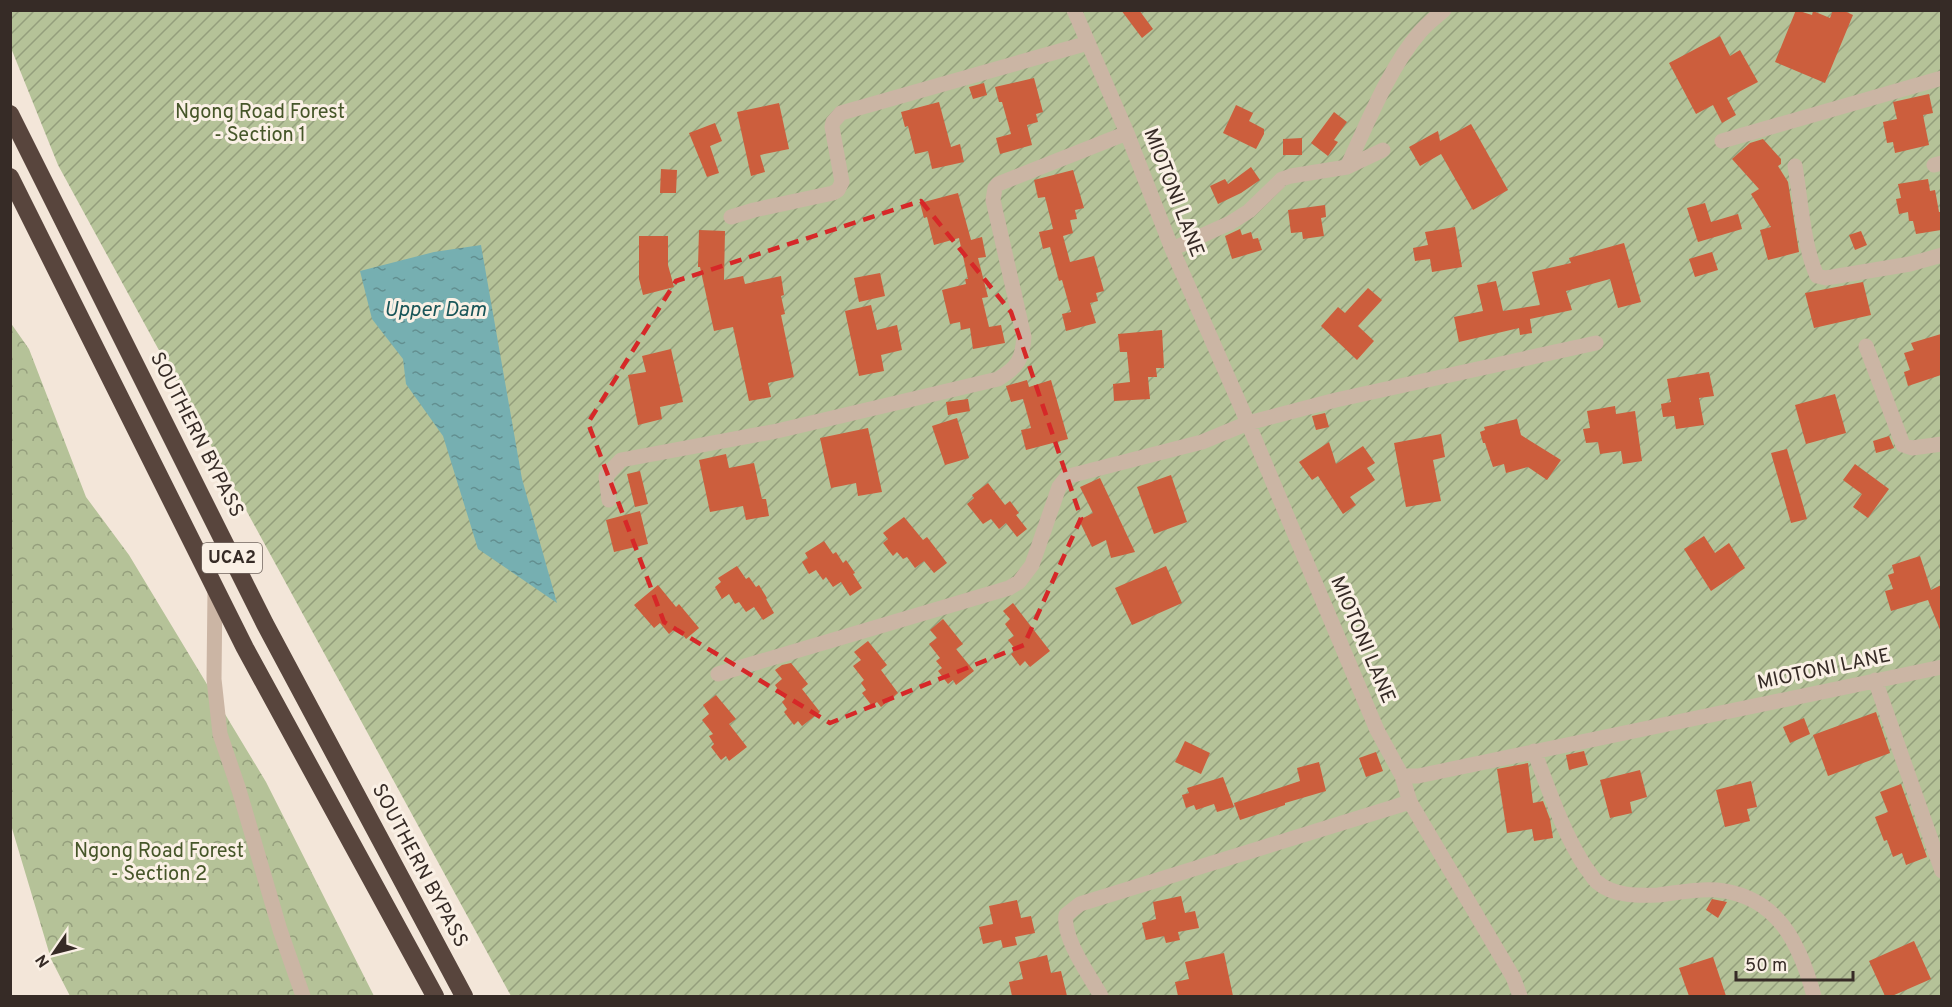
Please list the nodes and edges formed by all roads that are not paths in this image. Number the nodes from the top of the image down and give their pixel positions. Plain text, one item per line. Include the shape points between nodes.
1 (1074, 10) edge
2 (1444, 10) edge
3 (1088, 43) junction
4 (1941, 78) edge
5 (10, 114) edge
6 (1127, 133) junction
7 (1722, 141) dead end
8 (1383, 150) dead end
9 (1796, 166) dead end
10 (1347, 167) junction
11 (10, 177) edge
12 (731, 217) dead end
13 (1172, 249) junction
14 (1941, 255) edge
15 (1596, 343) dead end
16 (1866, 346) dead end
17 (1248, 423) junction
18 (1941, 444) edge
19 (609, 500) dead end
20 (215, 589) junction
21 (1941, 667) edge
22 (718, 674) dead end
23 (1875, 680) junction
24 (1534, 751) junction
25 (1402, 776) junction
26 (1410, 802) junction
27 (1940, 863) edge
28 (303, 996) edge
29 (435, 996) edge
30 (464, 996) edge
31 (1101, 996) edge
32 (1520, 996) edge
33 (1814, 996) edge

1 - 3 street, MIOTONI LANE
2 - 10 street via 1420,32 1401,60
3 - 6 street, MIOTONI LANE
3 - 12 street via 841,113 832,127 842,182 838,190
4 - 7 street
5 - 30 highway, SOUTHERN BYPASS / UCA2 via 265,624
6 - 13 street, MIOTONI LANE
6 - 19 street via 995,188 993,200 1024,337 1020,360 998,379 777,431 621,460 606,476
8 - 10 street
9 - 14 street via 1817,276 1826,278 1910,264
10 - 13 street via 1282,179 1230,223
11 - 20 highway, UCA2
13 - 17 street, MIOTONI LANE
15 - 17 street via 1336,399
16 - 18 street via 1903,445 1912,448
17 - 22 street via 1211,440 1067,477 1059,487 1032,565 1009,588
17 - 25 street, MIOTONI LANE via 1377,730
20 - 28 street via 214,679 220,734
20 - 29 highway, UCA2
21 - 23 street, MIOTONI LANE
23 - 24 street, MIOTONI LANE
23 - 27 street
24 - 25 street, MIOTONI LANE
24 - 33 street via 1579,857 1596,882 1613,892 1642,896 1717,890 1761,904 1795,941
25 - 26 street
26 - 31 street via 1080,904 1065,915 1064,923
26 - 32 street via 1513,977

